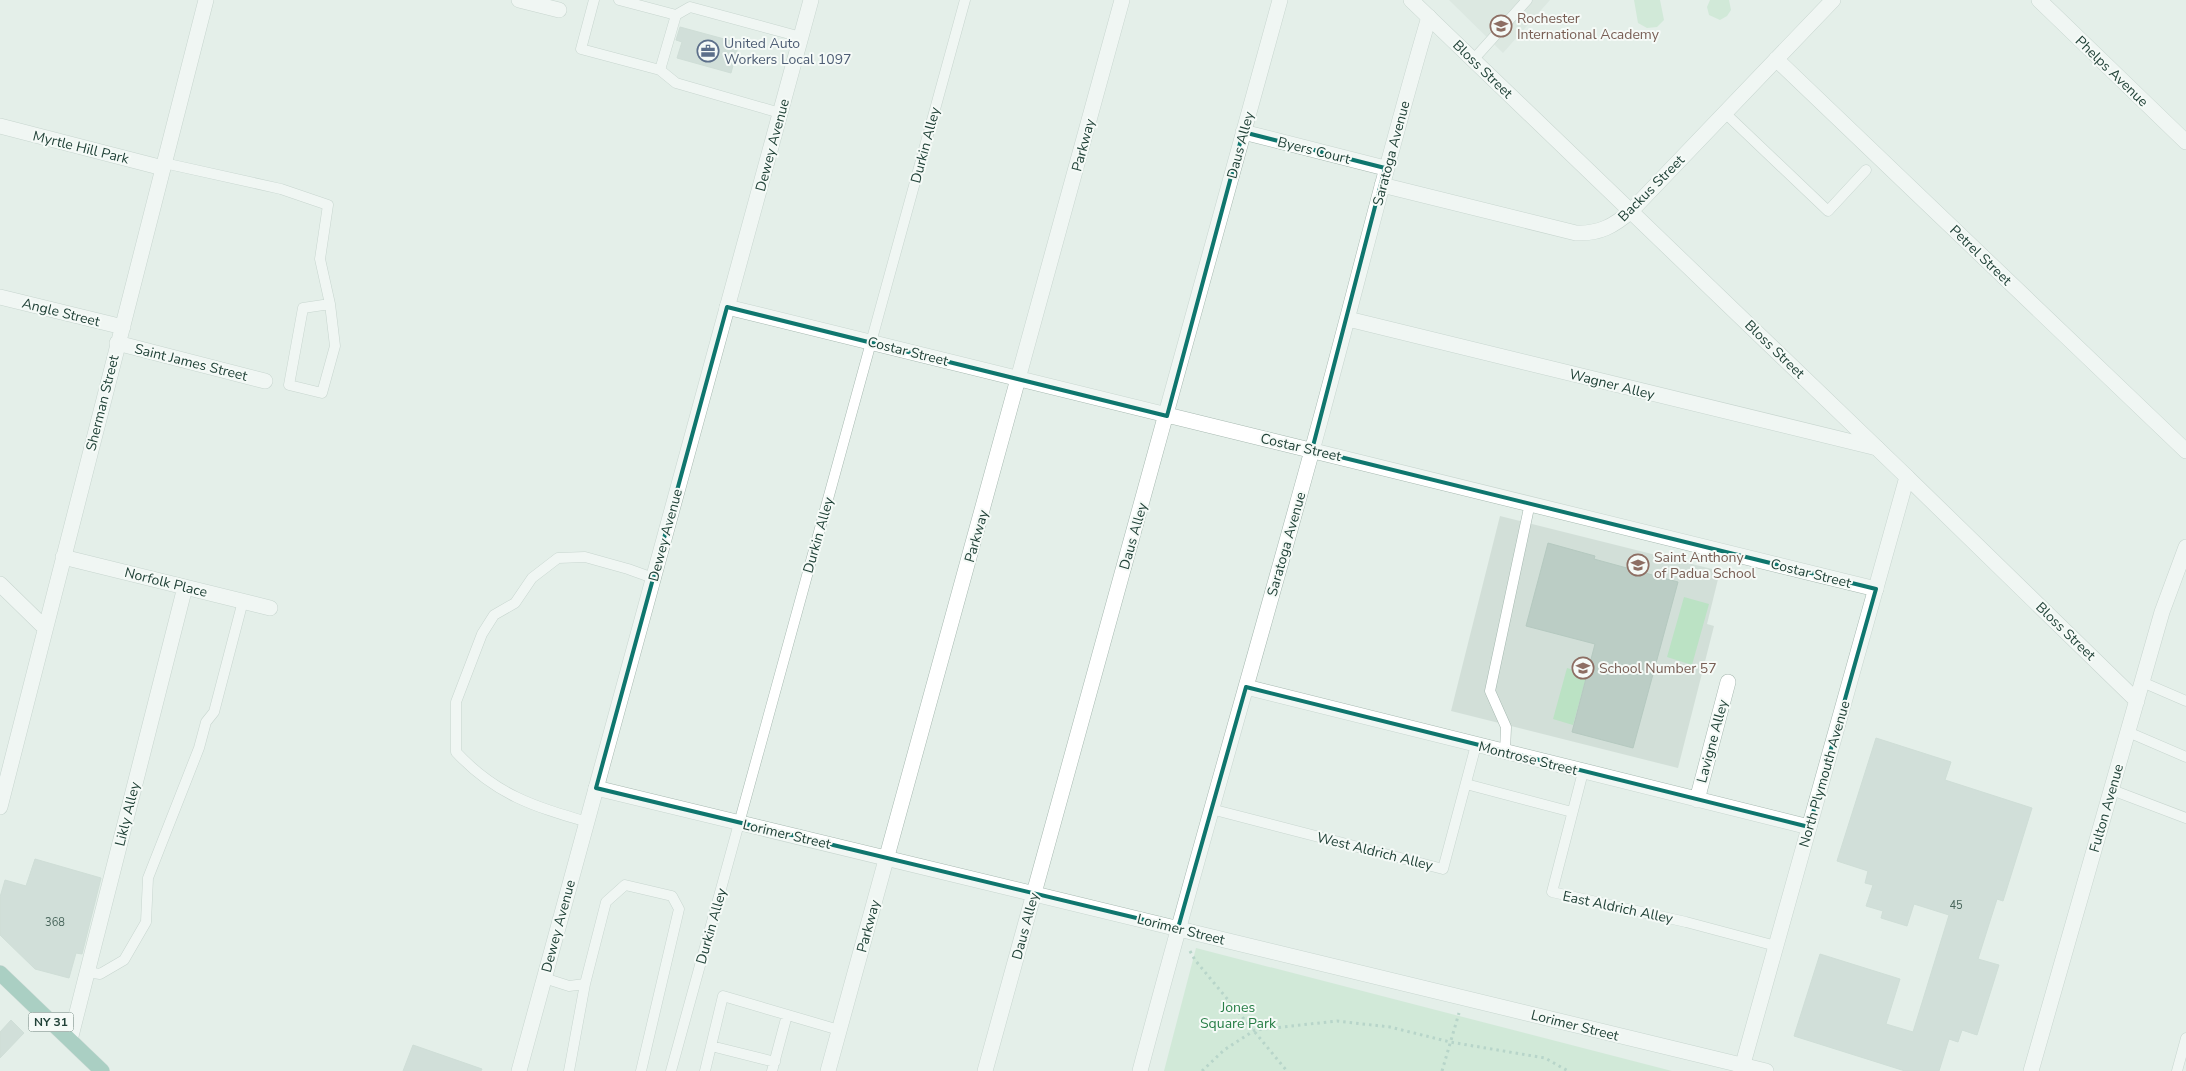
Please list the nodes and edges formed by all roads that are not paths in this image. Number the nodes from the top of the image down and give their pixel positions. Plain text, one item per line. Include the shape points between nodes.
1 (206, 0) edge
2 (519, 0) edge
3 (594, 0) edge
4 (619, 0) edge
5 (811, 0) edge
6 (965, 0) edge
7 (1122, 0) edge
8 (1280, 0) edge
9 (1526, 0) edge
10 (1833, 0) edge
11 (2039, 0) edge
12 (1417, 2) edge
13 (559, 10) dead end
14 (676, 15) junction
15 (1428, 17) junction
16 (801, 37) junction
17 (1776, 59) junction
18 (1473, 60) junction
19 (660, 70) junction
20 (780, 113) junction
21 (1725, 113) junction
22 (0, 126) edge
23 (1243, 132) junction
24 (2186, 142) edge
25 (163, 166) junction
26 (1385, 168) junction
27 (1866, 170) dead end
28 (1382, 186) junction
29 (1631, 211) junction
30 (0, 297) edge
31 (330, 304) junction
32 (727, 307) junction
33 (1348, 319) junction
34 (122, 327) junction
35 (872, 341) junction
36 (117, 343) junction
37 (1019, 379) junction
38 (265, 381) dead end
39 (1167, 416) junction
40 (1877, 448) junction
41 (1312, 450) junction
42 (2186, 451) edge
43 (1907, 477) junction
44 (1530, 503) junction
45 (2186, 547) edge
46 (63, 557) junction
47 (653, 578) junction
48 (0, 584) edge
49 (185, 587) junction
50 (1876, 589) junction
51 (243, 601) junction
52 (270, 608) dead end
53 (45, 628) junction
54 (1728, 682) dead end
55 (2142, 682) junction
56 (1246, 687) junction
57 (2137, 701) junction
58 (2186, 701) edge
59 (2128, 732) junction
60 (1476, 745) junction
61 (1505, 752) junction
62 (2186, 758) edge
63 (1582, 772) junction
64 (4, 773) edge
65 (1466, 784) junction
66 (596, 788) junction
67 (2112, 790) junction
68 (1697, 800) junction
69 (0, 807) edge
70 (1211, 809) junction
71 (1572, 812) junction
72 (2186, 818) edge
73 (587, 822) junction
74 (739, 823) junction
75 (1809, 827) junction
76 (886, 858) junction
77 (1034, 894) junction
78 (1178, 928) junction
79 (1776, 946) junction
80 (87, 972) junction
81 (544, 978) junction
82 (3, 981) edge
83 (585, 984) junction
84 (787, 1015) junction
85 (840, 1030) junction
86 (2186, 1038) edge
87 (70, 1040) junction
88 (711, 1046) junction
89 (774, 1067) edge
90 (1742, 1068) edge
91 (102, 1071) edge
92 (519, 1071) edge
93 (569, 1071) edge
94 (641, 1071) edge
95 (671, 1071) edge
96 (705, 1071) edge
97 (828, 1071) edge
98 (985, 1071) edge
99 (1140, 1071) edge
100 (1766, 1071) edge
101 (2031, 1071) edge
102 (2177, 1071) edge

1 - 25 street, Sherman Street
2 - 13 street
3 - 19 lane via 581,49
4 - 14 lane
5 - 16 street, Dewey Avenue
6 - 35 lane, Durkin Alley
7 - 37 street, Parkway
8 - 23 street, Daus Alley
9 - 18 lane
10 - 17 street, Backus Street
11 - 24 street, Phelps Avenue
12 - 15 street, Bloss Street
14 - 16 lane via 690,7
14 - 19 lane
15 - 18 street, Bloss Street
15 - 26 street, Saratoga Avenue
16 - 20 street, Dewey Avenue
17 - 21 street, Backus Street
17 - 42 street, Petrel Street
18 - 29 street, Bloss Street
19 - 20 lane via 676,83
20 - 32 street, Dewey Avenue
21 - 27 lane via 1828,211
21 - 29 street, Backus Street
22 - 25 street, Myrtle Hill Park
23 - 26 street, Byers Court
23 - 39 street, Daus Alley
25 - 31 lane via 281,189 328,205 320,259
25 - 34 street, Sherman Street
26 - 28 street, Saratoga Avenue
28 - 29 street, Backus Street via 1576,233 1606,229
28 - 33 street, Saratoga Avenue
29 - 40 street, Bloss Street
30 - 34 street, Angle Street
31 - 31 lane via 335,346 322,393 289,385 303,308
32 - 35 street, Costar Street
32 - 47 street, Dewey Avenue
33 - 40 street, Wagner Alley
33 - 41 street, Saratoga Avenue
34 - 36 street, Sherman Street
35 - 37 street, Costar Street
35 - 74 lane, Durkin Alley
36 - 38 street, Saint James Street
36 - 46 street, Sherman Street
37 - 39 street, Costar Street
37 - 76 street, Parkway
39 - 41 street, Costar Street
39 - 77 street, Daus Alley
40 - 43 street, Bloss Street
41 - 44 street, Costar Street
41 - 56 street, Saratoga Avenue
43 - 50 street, North Plymouth Avenue
43 - 57 street, Bloss Street
44 - 50 street, Costar Street
44 - 61 lane via 1490,691 1506,727
45 - 55 street, Fulton Avenue via 2162,612
46 - 49 street, Norfolk Place
46 - 53 street, Sherman Street
47 - 66 street, Dewey Avenue
47 - 73 lane via 584,557 558,558 532,578 515,603 494,615 482,634 456,702 456,752 472,769 532,806
48 - 53 street
49 - 51 street, Norfolk Place
49 - 80 street, Likly Alley
50 - 75 street, North Plymouth Avenue
51 - 52 street, Norfolk Place
51 - 80 lane via 214,712 206,722 148,878 146,922 124,960 100,974
53 - 64 street, Sherman Street
54 - 68 street, Lavigne Alley
55 - 57 street, Fulton Avenue
55 - 58 lane
56 - 60 street, Montrose Street
56 - 70 street, Saratoga Avenue
57 - 59 street, Fulton Avenue
59 - 62 lane
59 - 67 street, Fulton Avenue
60 - 61 street, Montrose Street
60 - 65 lane, West Aldrich Alley
61 - 63 street, Montrose Street
63 - 68 street, Montrose Street
63 - 71 lane, East Aldrich Alley
64 - 69 street, Sherman Street
65 - 70 lane, West Aldrich Alley via 1443,869
65 - 71 lane
66 - 73 street, Dewey Avenue
66 - 74 street, Lorimer Street
67 - 72 lane
67 - 101 street, Fulton Avenue
68 - 75 street, Montrose Street
70 - 78 street, Saratoga Avenue
71 - 79 lane, East Aldrich Alley via 1552,892
73 - 81 street, Dewey Avenue
74 - 76 street, Lorimer Street
74 - 95 lane, Durkin Alley
75 - 79 street, North Plymouth Avenue
76 - 77 street, Lorimer Street
76 - 85 street, Parkway
77 - 78 street, Lorimer Street
77 - 98 street, Daus Alley
78 - 90 street, Lorimer Street
78 - 99 street, Saratoga Avenue
79 - 90 street, North Plymouth Avenue
80 - 87 street, Likly Alley
81 - 83 lane via 569,986
81 - 92 street, Dewey Avenue
82 - 87 main road, NY 31
83 - 93 lane
83 - 94 lane via 606,902 625,885 672,896 679,909
84 - 85 lane
84 - 88 lane via 723,996
84 - 89 lane
85 - 97 street, Parkway
86 - 102 lane
87 - 91 main road, NY 31
88 - 89 lane
88 - 96 lane
90 - 100 street, Lorimer Street

